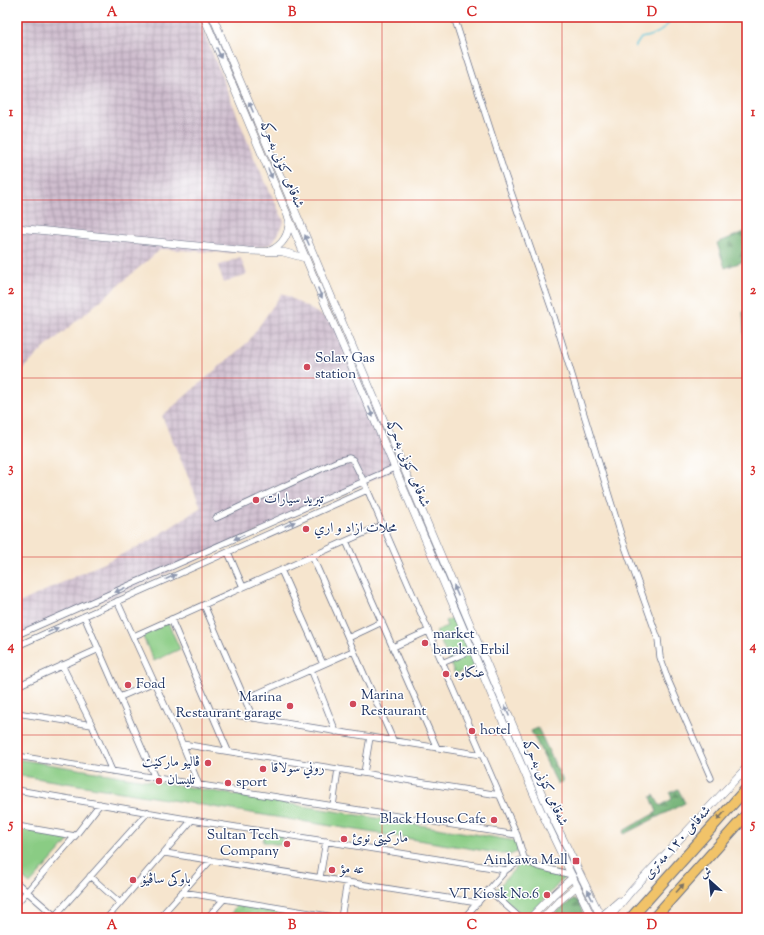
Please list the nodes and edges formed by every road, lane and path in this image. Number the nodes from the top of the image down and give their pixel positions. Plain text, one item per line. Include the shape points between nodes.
1 (204, 17) edge
2 (213, 17) edge
3 (454, 17) edge
4 (288, 217) junction
5 (17, 228) edge
6 (268, 252) junction
7 (305, 258) junction
8 (394, 468) junction
9 (364, 482) junction
10 (367, 490) junction
11 (216, 518) dead end
12 (382, 524) junction
13 (346, 541) junction
14 (228, 552) junction
15 (312, 556) junction
16 (281, 570) junction
17 (243, 587) junction
18 (117, 601) junction
19 (204, 605) junction
20 (84, 616) junction
21 (171, 619) junction
22 (382, 622) junction
23 (428, 631) junction
24 (17, 635) edge
25 (134, 636) junction
26 (348, 638) junction
27 (17, 646) edge
28 (393, 647) junction
29 (99, 649) junction
30 (472, 650) junction
31 (353, 651) junction
32 (442, 662) junction
33 (323, 664) junction
34 (62, 665) junction
35 (311, 669) junction
36 (154, 682) junction
37 (17, 686) edge
38 (120, 697) junction
39 (245, 699) junction
40 (210, 711) junction
41 (17, 713) edge
42 (253, 718) junction
43 (92, 725) junction
44 (336, 732) junction
45 (370, 737) junction
46 (393, 740) junction
47 (182, 744) junction
48 (437, 748) junction
49 (228, 751) junction
50 (482, 755) junction
51 (17, 756) edge
52 (747, 767) edge
53 (338, 769) junction
54 (112, 771) junction
55 (364, 773) junction
56 (155, 778) junction
57 (711, 778) dead end
58 (199, 785) junction
59 (747, 788) edge
60 (17, 790) edge
61 (499, 795) junction
62 (100, 804) junction
63 (333, 806) junction
64 (148, 812) junction
65 (747, 814) edge
66 (192, 820) junction
67 (747, 820) edge
68 (17, 826) edge
69 (734, 829) junction
70 (75, 836) junction
71 (517, 836) junction
72 (326, 841) junction
73 (165, 853) junction
74 (524, 858) junction
75 (211, 860) junction
76 (506, 870) junction
77 (90, 876) junction
78 (572, 876) junction
79 (320, 877) junction
80 (17, 882) edge
81 (347, 882) junction
82 (577, 886) junction
83 (558, 889) junction
84 (489, 890) junction
85 (27, 891) junction
86 (182, 892) junction
87 (564, 896) junction
88 (224, 899) junction
89 (17, 903) edge
90 (120, 903) junction
91 (478, 903) junction
92 (213, 911) junction
93 (54, 917) edge
94 (600, 917) edge
95 (107, 918) edge
96 (159, 918) edge
97 (207, 918) edge
98 (220, 918) edge
99 (340, 918) edge
100 (464, 918) edge
101 (520, 918) edge
102 (530, 918) edge
103 (543, 918) edge
104 (630, 918) edge
105 (654, 918) edge

1 -> 4 street, شەقامی کۆنی بەحرکە
94 -> 2 street, شەقامی کۆنی بەحرکە via 547,806
3 - 57 street via 551,307 622,538 658,639 660,657
4 - 6 street via 289,228 285,238
4 - 7 street, شەقامی کۆنی بەحرکە
5 - 6 street
6 - 7 street via 284,252
7 -> 8 street, شەقامی کۆنی بەحرکە
8 - 9 street
8 - 30 street, شەقامی کۆنی بەحرکە
9 - 10 street
9 - 11 street via 356,463 345,459
9 -> 24 street
10 - 12 street
14 -> 10 street
12 - 13 street
12 - 23 street
13 - 15 street
13 - 22 street
14 - 17 street
18 -> 14 street
15 - 16 street
15 - 26 street
16 - 17 street
16 - 33 street
17 - 19 street
18 - 20 street
18 - 25 street
19 - 21 street
19 - 39 street
27 -> 20 street
20 - 29 street
21 - 25 street
21 - 40 street
22 - 26 street
22 - 28 street
23 - 28 street
23 - 32 street
25 - 36 street
26 - 31 street
28 - 48 street
29 - 34 street
29 - 38 street
30 - 32 street
30 - 78 street, شەقامی کۆنی بەحرکە via 541,811
31 - 33 street
31 - 46 street
32 - 50 street
33 - 35 street
34 - 37 street
34 - 43 street
35 - 39 street
35 - 44 street
36 - 38 street
36 - 47 street
38 - 56 street
39 - 42 street
40 - 42 street
40 - 49 street
41 - 43 street
42 - 44 street
43 - 54 street
44 - 45 street
45 - 46 street
45 - 55 street
46 - 48 street
47 - 49 street
47 - 58 street
48 - 50 street
49 - 53 street
50 - 61 street
51 - 54 street
52 - 94 street via 633,889
53 - 55 street
53 - 63 street
54 - 56 street
55 - 61 street
56 - 58 street
58 - 63 street
59 -> 104 highway, شەقامی ١٢٠ مەتری
60 - 62 street
61 - 71 street
62 - 64 street
62 - 70 street
63 - 71 street
64 - 66 street
64 - 77 street
65 - 69 highway
66 - 72 street
66 - 73 street
67 - 69 highway
68 - 70 street
105 -> 69 highway
70 - 85 street
71 - 74 street
72 - 76 street
72 - 79 street
73 - 75 street
73 - 90 street
74 - 76 street
74 - 78 street via 537,866
75 - 79 street
75 - 86 street
76 - 84 street
77 - 90 street
77 - 93 street
78 - 82 street, شەقامی کۆنی بەحرکە
78 - 83 street
79 - 81 street
80 - 85 street
81 - 91 street
81 - 99 street
82 - 87 street
82 - 94 street, شەقامی کۆنی بەحرکە
83 - 87 street
83 - 102 street
84 - 91 street
84 - 101 street
85 - 89 street
85 - 93 street
86 - 88 street
86 - 96 street
87 - 103 street
88 - 92 street
88 - 99 street
90 - 95 street
91 - 100 street
92 - 97 street
92 - 98 street

